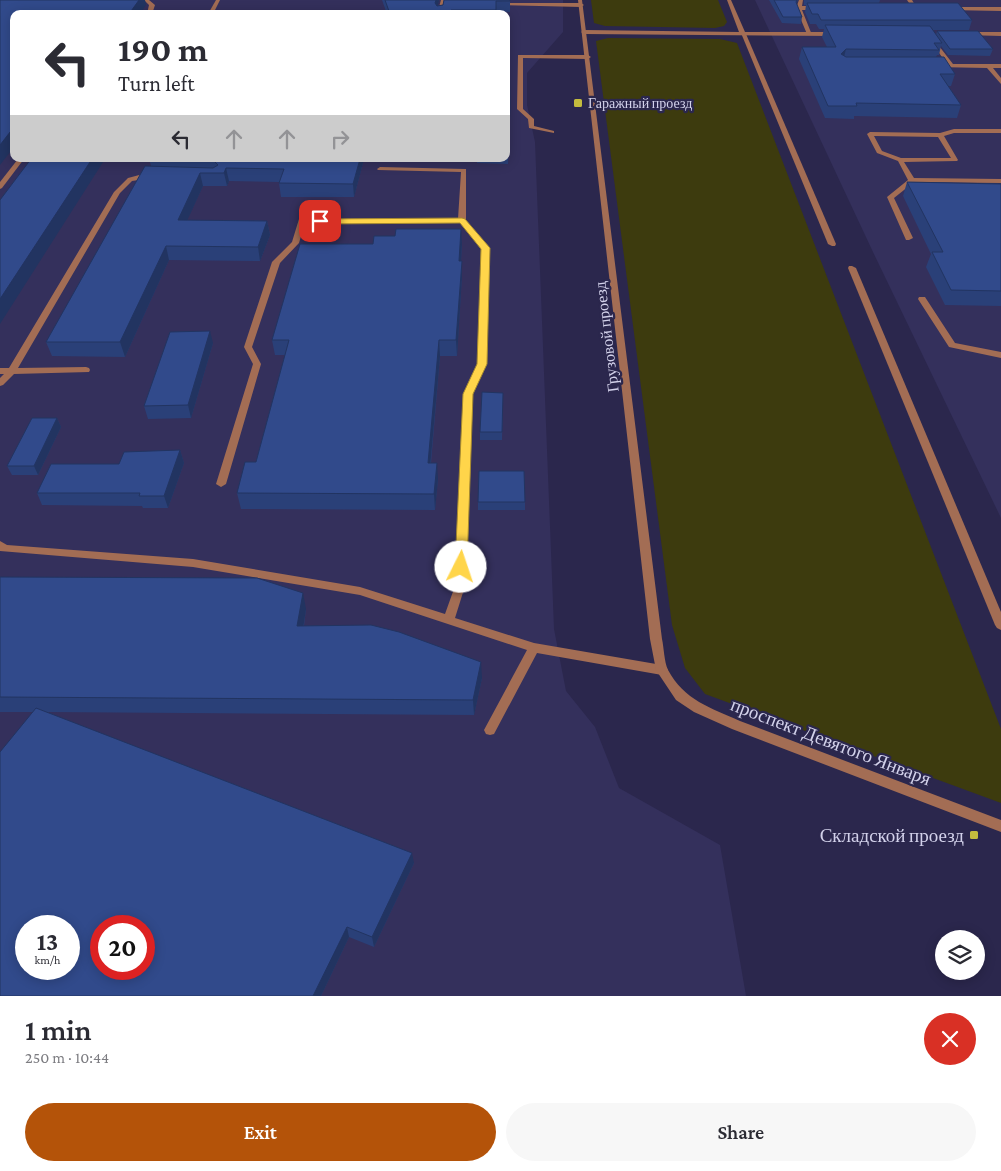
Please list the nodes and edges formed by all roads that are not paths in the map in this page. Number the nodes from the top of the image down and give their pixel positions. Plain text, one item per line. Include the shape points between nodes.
1 (146, 0) edge
2 (729, 0) edge
3 (801, 0) edge
4 (910, 0) edge
5 (580, 2) edge
6 (488, 4) edge
7 (799, 8) junction
8 (828, 8) edge
9 (906, 8) edge
10 (1001, 8) edge
11 (916, 9) junction
12 (926, 9) edge
13 (944, 9) edge
14 (150, 10) edge
15 (584, 32) junction
16 (743, 34) junction
17 (810, 34) junction
18 (840, 34) edge
19 (938, 34) edge
20 (956, 34) edge
21 (1001, 34) edge
22 (588, 57) junction
23 (932, 66) edge
24 (951, 66) junction
25 (989, 66) junction
26 (1001, 66) edge
27 (1001, 82) edge
28 (1001, 131) edge
29 (552, 132) dead end
30 (940, 135) junction
31 (900, 160) junction
32 (18, 162) edge
33 (380, 169) dead end
34 (156, 176) edge
35 (912, 180) junction
36 (1001, 181) edge
37 (1, 183) edge
38 (462, 221) junction
39 (909, 238) dead end
40 (832, 244) dead end
41 (852, 268) dead end
42 (922, 299) dead end
43 (1001, 355) edge
44 (86, 370) dead end
45 (0, 371) edge
46 (12, 371) junction
47 (0, 383) edge
48 (221, 484) dead end
49 (1, 549) edge
50 (449, 619) junction
51 (1001, 625) edge
52 (534, 648) junction
53 (662, 670) junction
54 (490, 730) dead end
55 (1001, 826) edge

1 - 14 street via 152,5
2 - 16 street
3 - 7 street
4 - 11 street
5 - 6 street
5 - 15 street, Грузовой проезд
7 - 8 street
7 - 17 street
9 - 11 street
10 - 13 street
11 - 12 street
15 - 16 street
15 - 22 street, Грузовой проезд
16 - 17 street
16 - 40 street
17 - 18 street
19 - 24 street via 929,34
20 - 21 street
22 - 29 street via 520,56 520,109 531,119 531,127
22 - 53 street, Грузовой проезд
23 - 24 street
24 - 25 street
25 - 26 street
25 - 27 street
28 - 30 street via 954,131
30 - 31 street via 955,160
30 - 31 street via 870,134 879,152
31 - 35 street
32 - 37 street
33 - 38 street via 464,170
34 - 46 street via 137,175 123,184
35 - 36 street
35 - 39 street via 890,197
38 - 48 street via 302,221 295,243 276,262 248,347 257,364
38 - 50 street via 486,248 482,364 468,394 460,586
41 - 51 street
42 - 43 street via 952,345
44 - 46 street
45 - 46 street
46 - 47 street
49 - 50 street via 193,563 360,591
50 - 52 street
52 - 53 street
52 - 54 street
53 - 55 street, проспект Девятого Января via 680,696 728,722

